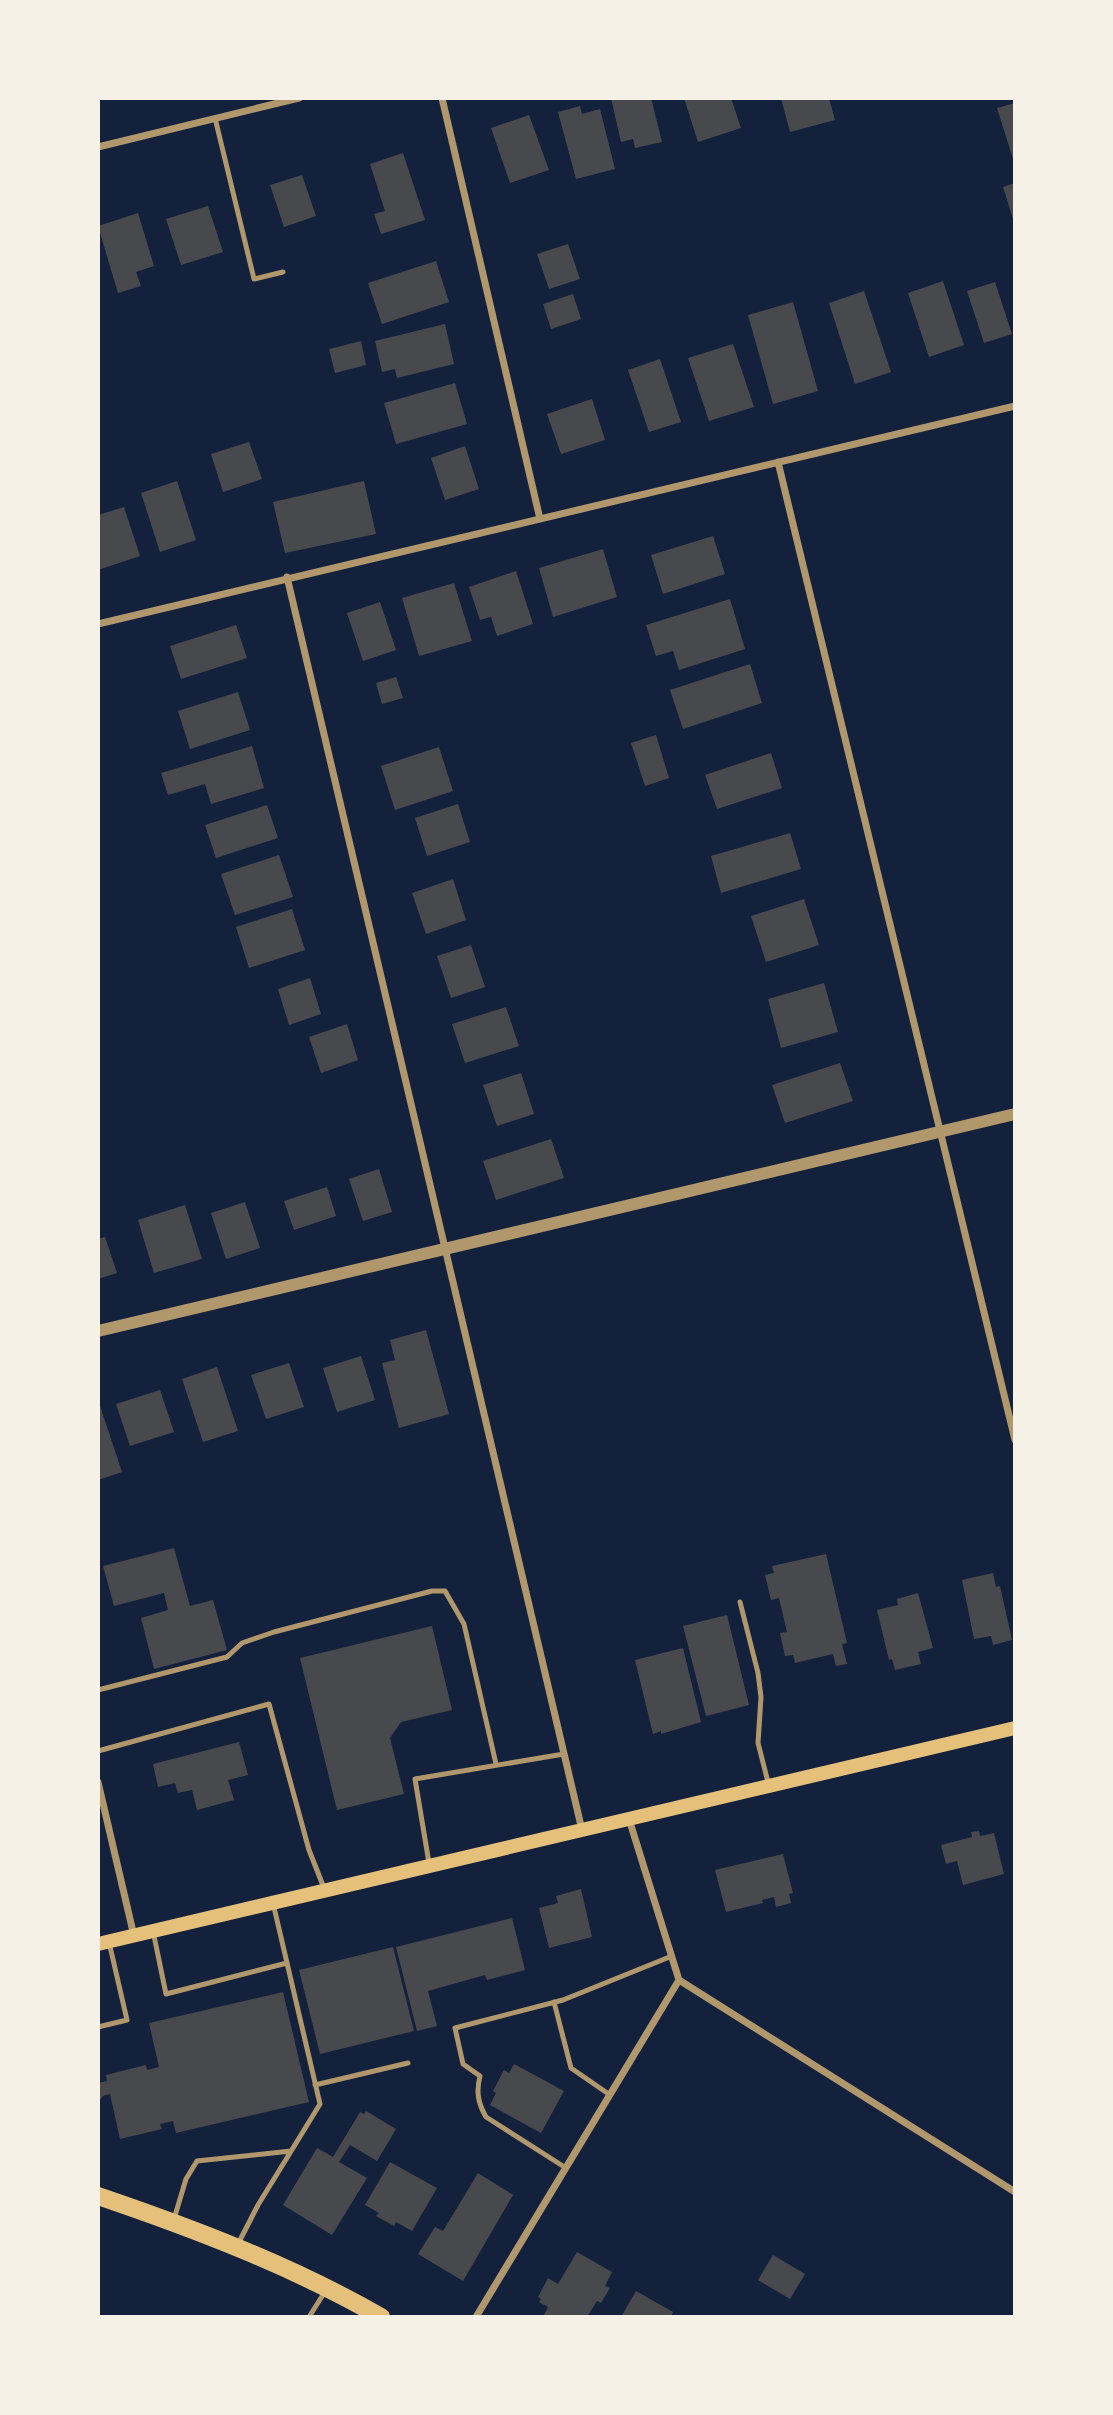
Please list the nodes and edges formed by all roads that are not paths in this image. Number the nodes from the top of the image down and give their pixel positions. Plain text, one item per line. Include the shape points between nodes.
1 (299, 98) edge
2 (442, 98) edge
3 (215, 118) junction
4 (98, 147) edge
5 (284, 272) dead end
6 (1015, 406) edge
7 (778, 462) junction
8 (540, 519) junction
9 (287, 578) junction
10 (98, 624) edge
11 (1015, 1114) edge
12 (940, 1131) junction
13 (445, 1249) junction
14 (98, 1331) edge
15 (1015, 1440) edge
16 (740, 1602) dead end
17 (98, 1690) edge
18 (1015, 1728) edge
19 (98, 1751) edge
20 (564, 1754) junction
21 (496, 1764) junction
22 (98, 1782) edge
23 (769, 1786) junction
24 (101, 1807) edge
25 (629, 1819) junction
26 (582, 1830) junction
27 (429, 1867) junction
28 (325, 1891) junction
29 (274, 1903) junction
30 (153, 1931) junction
31 (134, 1936) junction
32 (104, 1943) edge
33 (672, 1956) junction
34 (287, 1963) junction
35 (679, 1980) junction
36 (554, 2002) junction
37 (98, 2027) edge
38 (408, 2063) dead end
39 (315, 2085) junction
40 (610, 2095) junction
41 (291, 2151) junction
42 (566, 2168) junction
43 (1015, 2192) edge
44 (98, 2196) edge
45 (173, 2222) junction
46 (236, 2247) junction
47 (327, 2289) junction
48 (309, 2317) edge
49 (381, 2317) edge
50 (476, 2317) edge

1 - 3 street
2 - 8 street
3 - 4 street
3 - 5 lane via 254,279
6 - 7 street
7 - 8 street
7 - 12 street
8 - 9 street
9 - 10 street
9 - 13 street
11 - 12 street
12 - 13 street
12 - 15 street
13 - 14 street
13 - 20 street
16 - 23 lane via 758,1673 758,1743
17 - 21 lane via 227,1657 242,1643 274,1632 445,1591 464,1624
18 - 23 main road
19 - 28 lane via 269,1704 309,1850
20 - 21 lane
20 - 26 street
21 - 27 lane via 415,1779
22 - 24 street
23 - 25 main road
24 - 31 street
25 - 26 main road
25 - 33 street
26 - 27 main road
27 - 28 main road
28 - 29 main road
29 - 30 main road
29 - 34 lane
30 - 31 main road
30 - 34 lane via 166,1994
31 - 32 main road
32 - 37 lane via 127,2020
33 - 35 street
33 - 36 lane
34 - 39 lane
35 - 40 street
35 - 43 street
36 - 40 lane via 570,2068
36 - 42 lane via 455,2028 463,2064 480,2076 477,2089 486,2117
38 - 39 lane
39 - 41 lane via 320,2104
40 - 42 street
41 - 45 lane via 197,2161 186,2179
41 - 46 lane
42 - 50 street
44 - 45 main road
45 - 46 main road
46 - 47 main road
47 - 48 lane
47 - 49 main road

